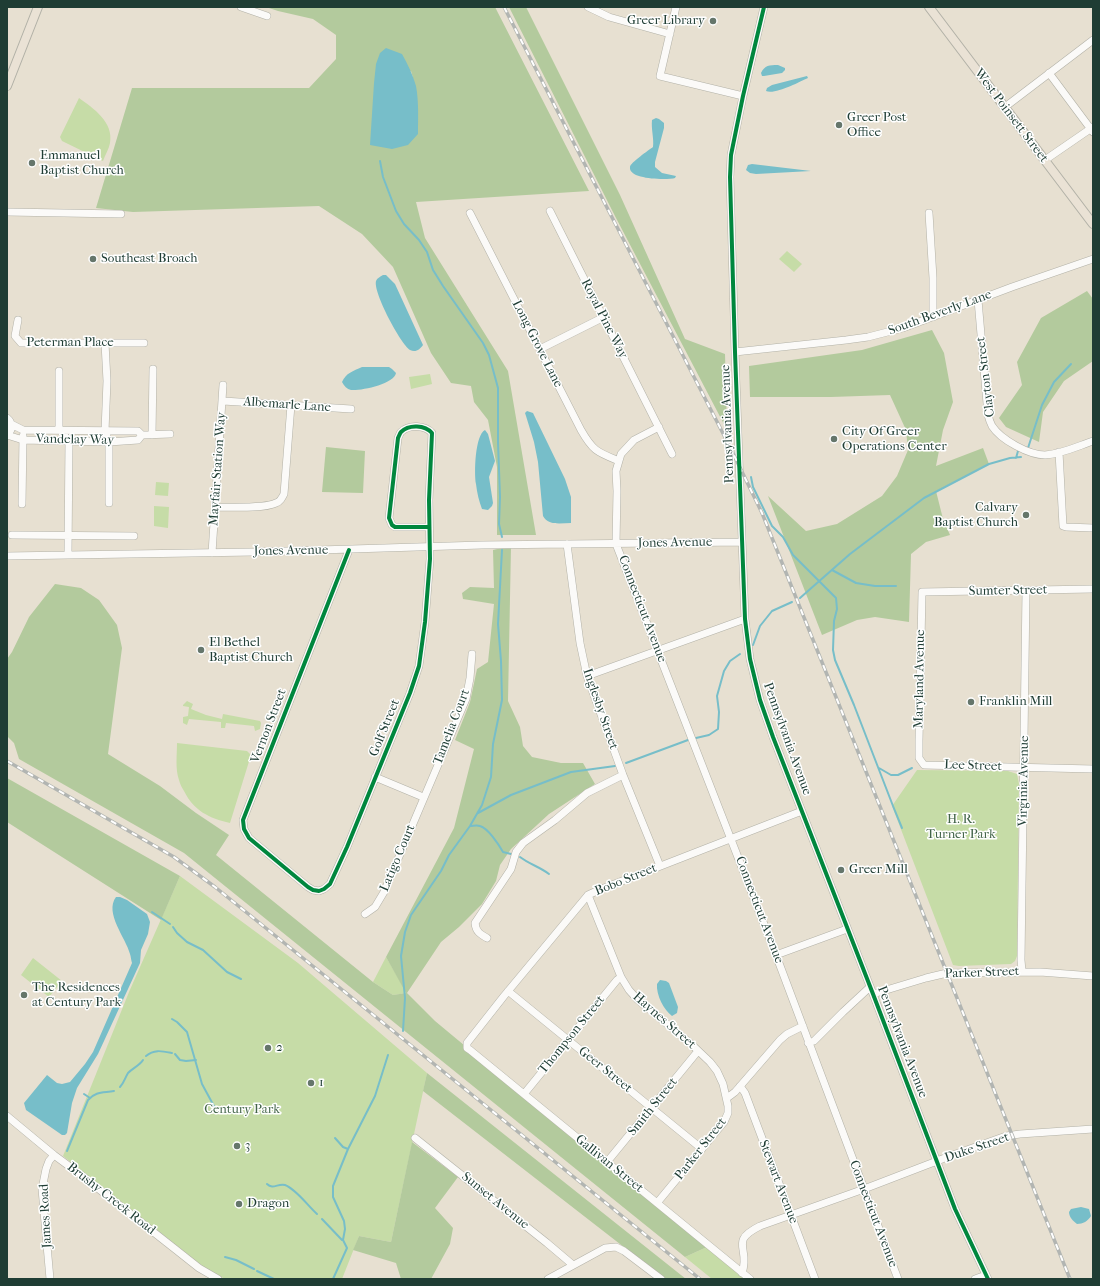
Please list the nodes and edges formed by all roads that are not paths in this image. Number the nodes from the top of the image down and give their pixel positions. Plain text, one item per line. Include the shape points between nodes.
1 (38, 7) edge
2 (241, 7) edge
3 (588, 7) edge
4 (676, 7) edge
5 (764, 7) edge
6 (929, 7) edge
7 (267, 16) dead end
8 (670, 34) junction
9 (1093, 40) edge
10 (1050, 73) junction
11 (7, 86) edge
12 (743, 96) junction
13 (1005, 107) junction
14 (1092, 129) edge
15 (1045, 160) junction
16 (550, 211) dead end
17 (7, 212) edge
18 (470, 213) dead end
19 (929, 213) dead end
20 (121, 214) dead end
21 (1093, 224) edge
22 (1093, 259) edge
23 (978, 300) junction
24 (933, 317) junction
25 (604, 318) junction
26 (18, 320) dead end
27 (105, 343) junction
28 (144, 343) dead end
29 (540, 349) junction
30 (735, 352) junction
31 (154, 369) dead end
32 (59, 371) dead end
33 (223, 385) dead end
34 (223, 401) junction
35 (290, 405) junction
36 (351, 409) dead end
37 (9, 421) edge
38 (659, 427) junction
39 (60, 429) junction
40 (23, 430) junction
41 (105, 431) junction
42 (170, 434) dead end
43 (7, 435) edge
44 (142, 435) junction
45 (152, 435) junction
46 (23, 440) junction
47 (69, 441) junction
48 (1093, 441) edge
49 (109, 442) junction
50 (1060, 452) junction
51 (672, 454) dead end
52 (619, 461) junction
53 (109, 503) dead end
54 (22, 504) dead end
55 (215, 507) junction
56 (429, 527) junction
57 (1093, 528) edge
58 (12, 535) dead end
59 (68, 536) junction
60 (134, 536) dead end
61 (742, 542) junction
62 (566, 544) junction
63 (616, 544) junction
64 (429, 547) junction
65 (349, 550) junction
66 (212, 553) junction
67 (68, 555) junction
68 (7, 556) edge
69 (1093, 589) edge
70 (1026, 591) junction
71 (922, 592) joint
72 (745, 619) junction
73 (658, 650) junction
74 (472, 654) dead end
75 (587, 676) junction
76 (924, 765) joint
77 (1024, 768) junction
78 (1093, 769) edge
79 (623, 775) junction
80 (375, 777) junction
81 (424, 797) junction
82 (802, 811) junction
83 (732, 838) junction
84 (660, 866) junction
85 (308, 887) joint
86 (588, 895) junction
87 (365, 914) dead end
88 (847, 929) junction
89 (487, 938) dead end
90 (776, 955) junction
91 (1022, 972) junction
92 (1093, 976) edge
93 (621, 977) junction
94 (508, 991) junction
95 (872, 991) junction
96 (803, 1026) junction
97 (568, 1040) junction
98 (808, 1043) junction
99 (467, 1048) joint
100 (698, 1051) junction
101 (740, 1086) junction
102 (524, 1094) junction
103 (727, 1098) junction
104 (652, 1108) junction
105 (7, 1116) edge
106 (1093, 1129) edge
107 (415, 1138) dead end
108 (702, 1149) junction
109 (54, 1156) junction
110 (607, 1162) junction
111 (937, 1162) junction
112 (864, 1189) junction
113 (657, 1203) junction
114 (791, 1215) junction
115 (573, 1265) junction
116 (742, 1273) junction
117 (987, 1277) edge
118 (50, 1279) edge
119 (218, 1279) edge
120 (548, 1279) edge
121 (661, 1279) edge
122 (750, 1279) edge
123 (815, 1279) edge
124 (898, 1279) edge
125 (975, 1279) edge

1 - 11 main road
2 - 7 street
3 - 8 street via 609,17
4 - 8 street
5 - 12 street, Pennsylvania Avenue
6 - 13 main road, West Poinsett Street
8 - 12 street via 660,76
9 - 10 street
10 - 13 street
10 - 14 street
12 - 30 street, Pennsylvania Avenue via 731,155 730,177
13 - 15 main road, West Poinsett Street
14 - 15 street
15 - 21 main road, West Poinsett Street
16 - 25 street, Royal Pine Way
17 - 20 street
18 - 29 street, Long Grove Lane
19 - 24 street
22 - 23 street, South Beverly Lane
23 - 24 street, South Beverly Lane
23 - 50 street, Clayton Street via 988,414 993,427 1006,439 1026,451 1041,454
24 - 30 street, South Beverly Lane via 903,328 868,336
25 - 29 street
25 - 38 street, Royal Pine Way
26 - 27 street, Peterman Place via 15,336 21,343
27 - 28 street, Peterman Place
27 - 41 street
29 - 52 street, Long Grove Lane via 590,444 600,454
30 - 61 street, Pennsylvania Avenue
31 - 45 street
32 - 39 street
33 - 34 street, Mayfair Station Way
34 - 35 street, Albemarle Lane
34 - 55 street, Mayfair Station Way
35 - 36 street, Albemarle Lane
35 - 55 street via 282,499 266,506
37 - 40 street, Vandelay Way
37 - 43 street via 11,430
38 - 51 street, Royal Pine Way
38 - 52 street via 634,440 621,454
39 - 40 street, Vandelay Way
39 - 41 street, Vandelay Way
39 - 47 street
40 - 46 street
41 - 44 street, Vandelay Way via 138,430
41 - 49 street
42 - 45 street, Vandelay Way
43 - 46 street, Vandelay Way
44 - 45 street, Vandelay Way
44 - 49 street, Vandelay Way via 138,440
46 - 47 street, Vandelay Way
46 - 54 street
47 - 49 street, Vandelay Way
47 - 59 street
48 - 50 street, Clayton Street
49 - 53 street
50 - 57 street via 1063,526
52 - 63 street via 616,471
55 - 66 street, Mayfair Station Way
56 - 56 street, Golf Street via 395,527 389,518 398,438 401,432 419,426 432,433
56 - 64 street, Golf Street
58 - 59 street
59 - 60 street
59 - 67 street
61 - 63 street, Jones Avenue
61 - 72 street, Pennsylvania Avenue
62 - 63 street, Jones Avenue
62 - 64 street, Jones Avenue
62 - 75 street, Inglesby Street
63 - 73 street, Connecticut Avenue
64 - 65 street, Jones Avenue
64 - 80 street, Golf Street via 425,622 419,666
65 - 66 street, Jones Avenue
65 - 85 street, Vernon Street via 244,820 244,829 249,838
66 - 67 street, Jones Avenue
67 - 68 street, Jones Avenue
69 - 70 street, Sumter Street
70 - 71 street, Sumter Street
70 - 77 street, Virginia Avenue
71 - 76 street, Maryland Avenue via 919,758
72 - 73 street
72 - 82 street, Pennsylvania Avenue via 750,659 760,700
73 - 75 street
73 - 83 street, Connecticut Avenue
74 - 81 street, Tamelia Court via 466,699
75 - 79 street, Inglesby Street
76 - 77 street, Lee Street
77 - 78 street, Lee Street
77 - 91 street, Virginia Avenue
79 - 84 street, Inglesby Street
79 - 89 street via 587,793 556,820 523,843 516,852 511,869 475,924 479,934
80 - 81 street
80 - 85 street, Golf Street via 330,884 319,891
81 - 87 street, Latigo Court via 384,892 375,907
82 - 83 street, Bobo Street
82 - 88 street, Pennsylvania Avenue
83 - 84 street, Bobo Street
83 - 90 street, Connecticut Avenue
84 - 86 street, Bobo Street
86 - 93 street, Haynes Street
86 - 94 street, Bobo Street
88 - 90 street
88 - 95 street, Pennsylvania Avenue
90 - 96 street, Connecticut Avenue
91 - 92 street, Parker Street
91 - 95 street, Parker Street via 942,974
93 - 97 street, Thompson Street
93 - 100 street, Haynes Street via 638,1000
94 - 97 street, Geer Street
94 - 99 street, Bobo Street via 469,1039
95 - 98 street, Parker Street via 843,1012 814,1041
95 - 111 street, Pennsylvania Avenue
96 - 98 street, Connecticut Avenue
96 - 101 street, Parker Street via 780,1040
97 - 102 street, Thompson Street
97 - 104 street, Geer Street
98 - 112 street, Connecticut Avenue
99 - 102 street, Gallivan Street
100 - 103 street, Haynes Street via 717,1072
100 - 104 street, Smith Street
101 - 103 street, Parker Street
101 - 114 street, Stewart Avenue
102 - 110 street, Gallivan Street
103 - 108 street, Parker Street via 726,1118
104 - 108 street, Geer Street
104 - 110 street, Smith Street
105 - 109 street, Brushy Creek Road
106 - 111 street, Duke Street via 1006,1136
107 - 115 street, Sunset Avenue
108 - 113 street, Parker Street
109 - 118 street, James Road via 46,1169 42,1189
109 - 119 street, Brushy Creek Road via 82,1175 190,1261
110 - 113 street, Gallivan Street
111 - 112 street, Duke Street
111 - 117 street, Pennsylvania Avenue via 955,1209
112 - 114 street, Duke Street
112 - 124 street, Connecticut Avenue
113 - 116 street, Gallivan Street
114 - 116 street, Duke Street via 760,1226 743,1238
114 - 123 street, Stewart Avenue
115 - 120 street
115 - 121 street via 600,1250 616,1247 624,1250
116 - 122 street, Gallivan Street
117 - 125 street

